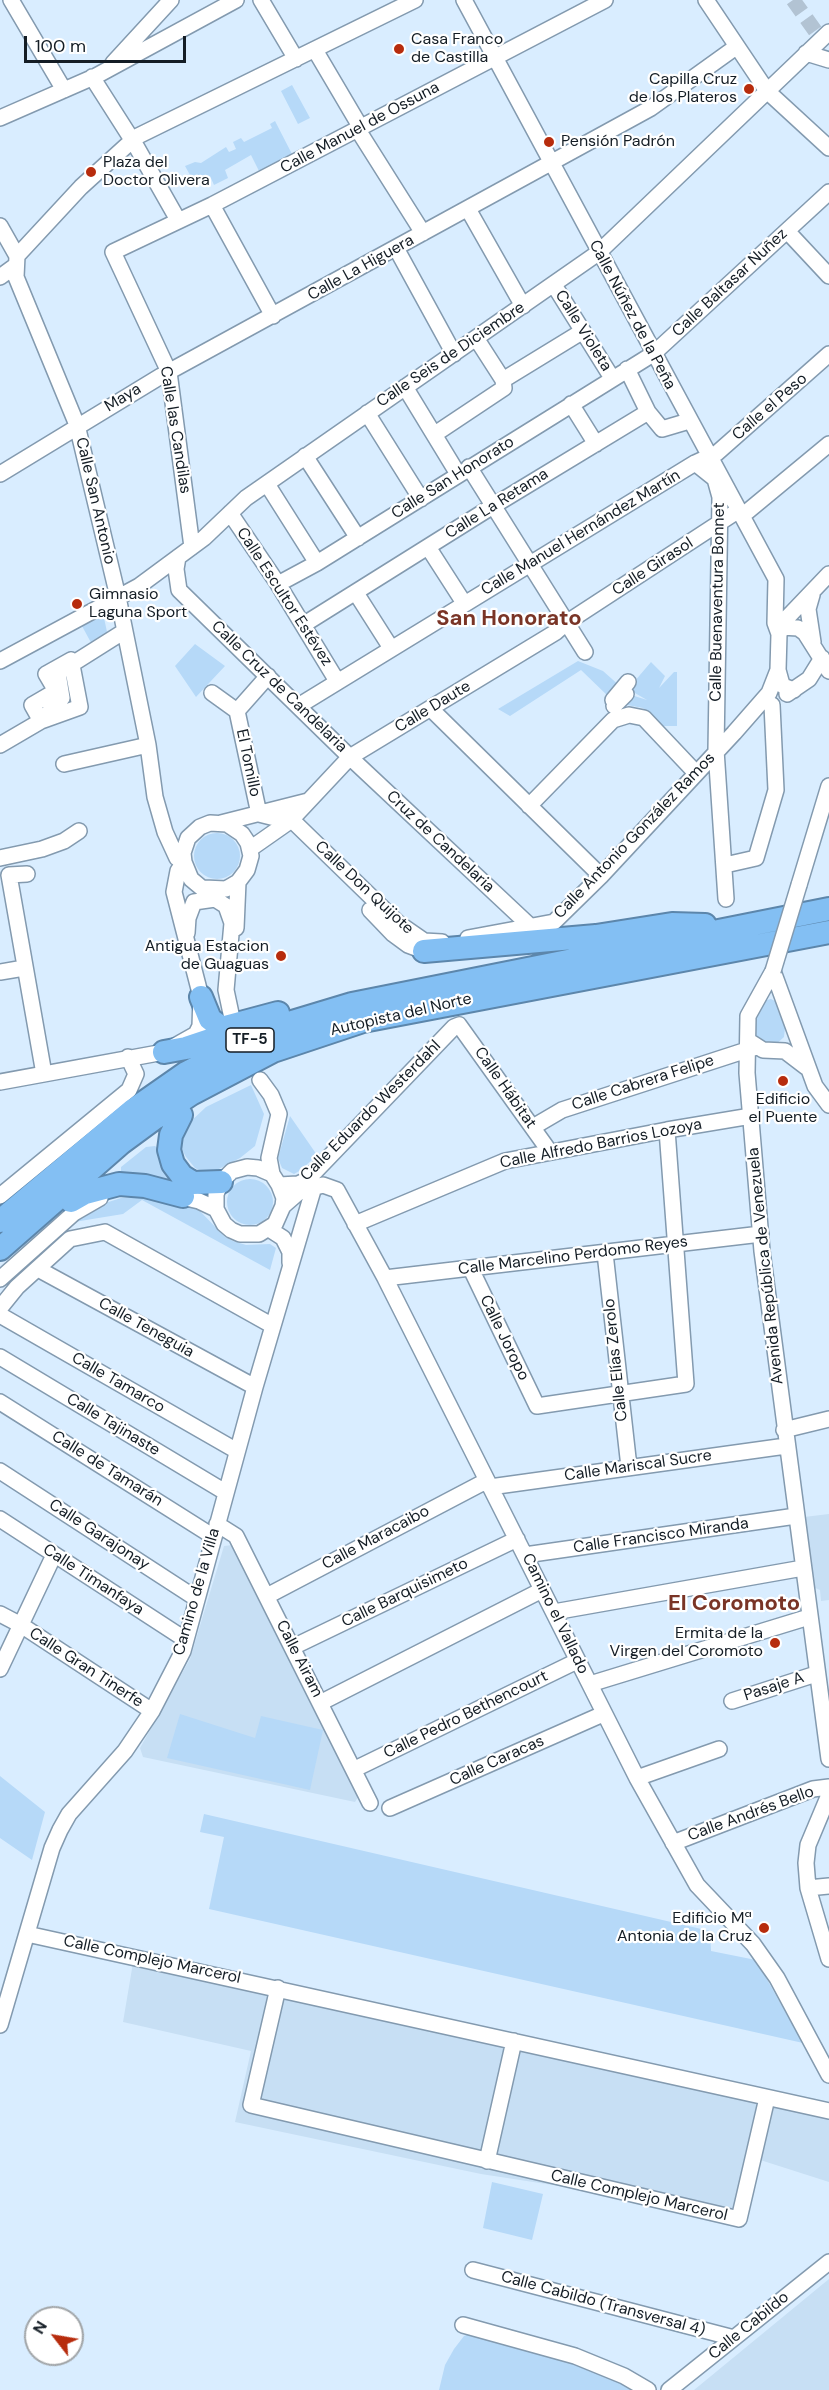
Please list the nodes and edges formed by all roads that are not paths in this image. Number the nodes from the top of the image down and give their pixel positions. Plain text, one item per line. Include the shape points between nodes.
1 (10, 0) edge
2 (171, 0) edge
3 (236, 0) edge
4 (261, 0) edge
5 (416, 0) edge
6 (464, 0) edge
7 (605, 0) edge
8 (706, 0) edge
9 (829, 32) edge
10 (736, 47) junction
11 (315, 50) junction
12 (806, 53) junction
13 (495, 57) junction
14 (296, 59) junction
15 (829, 60) edge
16 (110, 68) junction
17 (94, 82) junction
18 (64, 90) junction
19 (767, 91) junction
20 (0, 118) edge
21 (360, 129) junction
22 (135, 141) junction
23 (829, 148) edge
24 (552, 163) junction
25 (829, 192) edge
26 (212, 206) junction
27 (468, 209) junction
28 (178, 220) junction
29 (0, 226) edge
30 (787, 231) junction
31 (423, 233) junction
32 (396, 248) junction
33 (113, 252) joint
34 (598, 253) junction
35 (16, 261) junction
36 (829, 276) edge
37 (0, 277) edge
38 (554, 285) junction
39 (523, 306) junction
40 (273, 316) junction
41 (583, 331) junction
42 (476, 338) junction
43 (454, 354) junction
44 (653, 354) junction
45 (824, 359) edge
46 (627, 369) junction
47 (169, 372) junction
48 (829, 376) edge
49 (612, 378) junction
50 (503, 380) junction
51 (405, 387) junction
52 (571, 404) junction
53 (648, 412) junction
54 (367, 413) junction
55 (689, 421) junction
56 (77, 425) junction
57 (435, 434) junction
58 (596, 444) junction
59 (829, 444) edge
60 (305, 456) junction
61 (709, 457) junction
62 (695, 463) junction
63 (464, 470) junction
64 (0, 474) edge
65 (267, 484) junction
66 (421, 498) junction
67 (493, 506) junction
68 (230, 513) junction
69 (740, 513) junction
70 (719, 525) junction
71 (358, 538) junction
72 (192, 547) junction
73 (428, 547) junction
74 (178, 557) junction
75 (317, 563) junction
76 (530, 563) junction
77 (829, 574) edge
78 (278, 585) junction
79 (356, 593) junction
80 (812, 595) junction
81 (118, 597) junction
82 (464, 603) junction
83 (566, 623) junction
84 (303, 625) junction
85 (780, 630) junction
86 (123, 632) junction
87 (391, 648) junction
88 (585, 652) dead end
89 (0, 661) edge
90 (825, 665) edge
91 (778, 670) junction
92 (268, 676) junction
93 (809, 680) junction
94 (337, 681) junction
95 (628, 682) dead end
96 (794, 690) junction
97 (212, 693) dead end
98 (300, 705) junction
99 (772, 705) junction
100 (615, 708) junction
101 (431, 709) junction
102 (237, 711) junction
103 (734, 733) junction
104 (0, 745) edge
105 (148, 745) junction
106 (716, 750) junction
107 (350, 757) junction
108 (64, 764) dead end
109 (696, 773) junction
110 (829, 786) edge
111 (155, 797) junction
112 (308, 801) junction
113 (529, 806) junction
114 (259, 814) junction
115 (290, 821) junction
116 (221, 823) junction
117 (200, 827) junction
118 (79, 831) dead end
119 (305, 834) junction
120 (250, 849) junction
121 (0, 858) edge
122 (184, 862) junction
123 (725, 865) junction
124 (27, 874) dead end
125 (601, 876) junction
126 (238, 882) junction
127 (174, 892) junction
128 (210, 892) junction
129 (726, 899) dead end
130 (829, 909) edge
131 (187, 926) junction
132 (530, 926) junction
133 (736, 927) junction
134 (829, 932) edge
135 (232, 939) junction
136 (424, 951) joint
137 (22, 961) junction
138 (549, 963) junction
139 (773, 971) junction
140 (0, 972) edge
141 (494, 994) junction
142 (757, 996) junction
143 (201, 997) junction
144 (782, 998) junction
145 (260, 1020) junction
146 (791, 1022) junction
147 (233, 1023) dead end
148 (459, 1025) joint
149 (759, 1048) junction
150 (164, 1052) junction
151 (128, 1058) junction
152 (747, 1073) junction
153 (810, 1073) junction
154 (44, 1074) junction
155 (0, 1082) edge
156 (829, 1105) edge
157 (181, 1115) junction
158 (751, 1116) junction
159 (533, 1127) junction
160 (667, 1130) junction
161 (550, 1152) junction
162 (247, 1167) junction
163 (275, 1179) junction
164 (221, 1182) junction
165 (314, 1187) junction
166 (0, 1196) edge
167 (183, 1196) junction
168 (71, 1201) junction
169 (283, 1206) junction
170 (216, 1209) junction
171 (0, 1221) edge
172 (355, 1224) junction
173 (269, 1229) junction
174 (761, 1234) junction
175 (676, 1244) junction
176 (0, 1249) edge
177 (605, 1253) junction
178 (0, 1254) edge
179 (291, 1266) junction
180 (38, 1269) junction
181 (471, 1269) junction
182 (385, 1278) junction
183 (0, 1279) edge
184 (0, 1308) edge
185 (0, 1316) edge
186 (273, 1326) junction
187 (0, 1357) edge
188 (255, 1387) junction
189 (620, 1395) junction
190 (0, 1402) edge
191 (829, 1419) edge
192 (784, 1430) junction
193 (786, 1446) junction
194 (237, 1451) junction
195 (629, 1467) junction
196 (0, 1471) edge
197 (488, 1484) junction
198 (225, 1492) junction
199 (796, 1516) junction
200 (0, 1519) edge
201 (216, 1530) junction
202 (517, 1539) junction
203 (54, 1555) junction
204 (525, 1555) junction
205 (803, 1568) junction
206 (542, 1590) junction
207 (267, 1596) junction
208 (197, 1599) junction
209 (554, 1612) junction
210 (0, 1614) edge
211 (810, 1617) junction
212 (21, 1625) junction
213 (186, 1640) junction
214 (293, 1647) junction
215 (577, 1661) junction
216 (0, 1669) edge
217 (816, 1674) junction
218 (590, 1684) junction
219 (732, 1701) dead end
220 (320, 1703) junction
221 (152, 1711) junction
222 (603, 1714) junction
223 (719, 1749) dead end
224 (829, 1759) edge
225 (355, 1769) junction
226 (637, 1778) junction
227 (829, 1787) edge
228 (829, 1795) edge
229 (370, 1803) dead end
230 (390, 1808) dead end
231 (829, 1830) edge
232 (813, 1832) junction
233 (673, 1843) junction
234 (829, 1886) edge
235 (808, 1888) junction
236 (27, 1934) junction
237 (826, 1939) edge
238 (829, 1959) edge
239 (6, 1980) edge
240 (278, 1988) junction
241 (0, 2025) edge
242 (514, 2041) junction
243 (829, 2075) edge
244 (767, 2098) junction
245 (829, 2111) edge
246 (487, 2161) junction
247 (829, 2262) edge
248 (473, 2270) dead end
249 (462, 2325) dead end
250 (734, 2338) junction
251 (648, 2390) edge
252 (669, 2390) edge

1 - 18 street
2 - 16 street
3 - 16 street
4 - 14 street
5 - 11 street
6 - 13 street, Calle Núñez de la Peña
7 - 13 street, Calle Manuel de Ossuna
8 - 10 street
9 - 12 street, Calle Seis de Diciembre
10 - 19 street
10 - 24 street, Calle La Higuera via 666,99
11 - 14 street
11 - 21 street
12 - 15 street
12 - 19 street, Calle Seis de Diciembre
13 - 21 street, Calle Manuel de Ossuna
13 - 24 street, Calle Núñez de la Peña
14 - 22 street
16 - 17 street
17 - 18 street
17 - 22 street
18 - 20 street
19 - 23 street
19 - 34 street, Calle Seis de Diciembre
21 - 26 street, Calle Manuel de Ossuna
21 - 31 street
22 - 28 street
22 - 35 street via 81,187
24 - 27 street, Calle La Higuera
24 - 34 street, Calle Núñez de la Peña
25 - 30 street, Calle Baltasar Nuñez
26 - 28 street, Calle Manuel de Ossuna
26 - 40 street
27 - 31 street, Calle La Higuera
27 - 39 street
28 - 33 street, Calle Manuel de Ossuna
29 - 35 street, Calle San Antonio
30 - 36 street
30 - 44 street, Calle Baltasar Nuñez
31 - 32 street, Calle La Higuera
32 - 40 street, Calle La Higuera
32 - 43 street
33 - 47 street, Calle las Candilas
34 - 38 street, Calle Seis de Diciembre
34 - 44 street, Calle Núñez de la Peña
35 - 37 street
35 - 56 street, Calle San Antonio via 16,278
38 - 39 street, Calle Seis de Diciembre
38 - 41 street, Calle Violeta
39 - 42 street, Calle Seis de Diciembre
40 - 47 street, Calle La Higuera
41 - 49 street, Calle Violeta
41 - 50 street
42 - 43 street, Calle Seis de Diciembre
42 - 50 street
43 - 51 street, Calle Seis de Diciembre
44 - 46 street, Calle Baltasar Nuñez
44 - 55 street, Calle Núñez de la Peña
45 - 48 street
45 - 61 street, Calle el Peso
46 - 49 street, Calle San Honorato
46 - 53 street, Calle Violeta
47 - 56 street, Maya
47 - 72 street, Calle las Candilas
49 - 52 street, Calle San Honorato
50 - 57 street via 504,388
51 - 54 street, Calle Seis de Diciembre
51 - 57 street
52 - 58 street
52 - 63 street, Calle San Honorato
53 - 55 street via 662,429
53 - 58 street, Calle La Retama
54 - 60 street, Calle Seis de Diciembre
54 - 66 street
55 - 61 street, Calle Núñez de la Peña
56 - 64 street, Maya
56 - 81 street, Calle San Antonio
57 - 63 street
58 - 67 street, Calle La Retama
59 - 69 street, Calle Girasol
60 - 65 street, Calle Seis de Diciembre
60 - 71 street
61 - 62 street, Calle Manuel Hernández Martín
61 - 69 street, Calle Núñez de la Peña
62 - 70 street, Calle Buenaventura Bonnet via 715,479
62 - 76 street, Calle Manuel Hernández Martín
63 - 66 street, Calle San Honorato
63 - 67 street
65 - 68 street, Calle Seis de Diciembre
65 - 75 street
66 - 71 street, Calle San Honorato
67 - 73 street, Calle La Retama
67 - 76 street
68 - 72 street, Calle Seis de Diciembre
68 - 78 street, Calle Escultor Estévez
69 - 70 street, Calle Girasol via 725,517
69 - 85 street, Calle Núñez de la Peña via 776,579 775,623
70 - 83 street, Calle Girasol
70 - 106 street, Calle Buenaventura Bonnet
71 - 75 street, Calle San Honorato
72 - 74 street, Calle Seis de Diciembre
73 - 79 street, Calle La Retama
73 - 82 street
74 - 81 street, Calle Seis de Diciembre
74 - 92 street, Calle Cruz de Candelaria via 179,590
75 - 78 street, Calle San Honorato
76 - 82 street, Calle Manuel Hernández Martín
76 - 83 street
77 - 80 street
78 - 84 street, Calle Escultor Estévez
79 - 84 street, Calle La Retama
79 - 87 street
80 - 85 street via 793,610
80 - 90 street via 808,621
81 - 86 street, Calle San Antonio
81 - 89 street, Calle Seis de Diciembre
82 - 87 street, Calle Manuel Hernández Martín
83 - 88 street
83 - 101 street, Calle Daute
84 - 94 street, Calle Escultor Estévez
85 - 90 street via 798,628
85 - 91 street, Calle Núñez de la Peña
86 - 104 street via 58,673 62,698 41,721
86 - 105 street, Calle San Antonio
87 - 94 street, Calle Manuel Hernández Martín
90 - 93 street
90 - 93 street
91 - 96 street via 783,686
91 - 103 street, Calle Antonio González Ramos via 769,693
92 - 98 street, Calle Cruz de Candelaria
92 - 102 street, El Tomillo
93 - 96 street, Calle Antonio González Ramos
94 - 98 street, Calle Manuel Hernández Martín
95 - 100 street via 613,700 626,694
96 - 99 street, Calle Antonio González Ramos
97 - 102 street, El Tomillo
98 - 107 street, Calle Cruz de Candelaria
99 - 103 street, Calle Antonio González Ramos
99 - 123 street via 776,790 756,858
100 - 109 street via 644,718
100 - 113 street via 613,720
101 - 107 street, Calle Daute
101 - 113 street
102 - 114 street, El Tomillo
103 - 106 street, Calle Antonio González Ramos
105 - 108 street
105 - 111 street, Calle San Antonio
105 - 117 street, Calle San Antonio via 170,823 181,830
106 - 109 street, Calle Antonio González Ramos
106 - 123 street, Calle Buenaventura Bonnet
107 - 112 street, Calle Daute
107 - 132 street, Cruz de Candelaria
109 - 125 street, Calle Antonio González Ramos
110 - 139 street, Avenida República de Venezuela, bridge
111 - 122 street, Calle San Antonio via 169,841 177,858
111 - 127 street, Calle San Antonio via 154,810
112 - 114 street
112 - 115 street, Calle Daute
113 - 125 street
114 - 115 street, Calle Don Quijote
114 - 116 street
115 - 119 street, Calle Don Quijote
115 - 120 street, Calle Daute
116 - 117 street
116 - 120 street via 242,834
117 - 122 street via 185,845
118 - 121 street via 42,849
119 - 132 street, Calle Don Quijote via 398,922 424,941 435,944
119 - 136 street, Calle Don Quijote via 393,934
120 - 126 street via 248,870
122 - 127 street
122 - 128 street via 191,879
123 - 129 street, Calle Buenaventura Bonnet
124 - 137 street via 9,875
125 - 132 street, Calle Antonio González Ramos via 554,922
126 - 128 street
126 - 135 street via 238,923
127 - 131 street, Calle San Antonio via 180,920
128 - 131 street via 194,902
128 - 135 street via 226,906
130 - 133 highway, Autopista del Norte / TF-5
131 - 143 street, Calle San Antonio
133 - 136 highway via 672,924 596,936
133 - 138 highway, Autopista del Norte / TF-5
134 - 141 highway, Autopista del Norte / TF-5
135 - 147 street via 226,990
137 - 140 street
137 - 154 street
138 - 145 highway via 413,976 330,996
138 - 171 highway, Autopista del Norte / TF-5 via 352,1004 262,1034 186,1073 133,1110
139 - 142 street, Avenida República de Venezuela
139 - 144 street
141 - 157 highway via 456,1013 299,1053 243,1077
141 - 176 highway, Autopista del Norte / TF-5 via 325,1032 242,1065 138,1130
142 - 144 street
142 - 149 street, Avenida República de Venezuela via 748,1016
143 - 145 highway via 210,1019 222,1028
143 - 150 street, Calle San Antonio via 196,1034
144 - 146 street
145 - 150 highway via 214,1040
146 - 149 street via 789,1037
146 - 153 street
148 - 159 street, Calle Hábitat
148 - 163 street, Calle Eduardo Westerdahl via 308,1180 298,1184
149 - 152 street, Avenida República de Venezuela
149 - 152 street
149 - 153 street via 794,1055
149 - 159 street, Calle Cabrera Felipe via 562,1110
150 - 151 street
151 - 154 street
151 - 166 street via 136,1074 129,1090
152 - 158 street, Avenida República de Venezuela
153 - 156 street
154 - 155 street
157 - 164 highway via 171,1135 172,1164 193,1183
157 - 168 highway
158 - 160 street, Calle Alfredo Barrios Lozoya
158 - 174 street, Avenida República de Venezuela
159 - 161 street, Calle Hábitat
160 - 161 street, Calle Alfredo Barrios Lozoya
160 - 175 street
161 - 172 street, Calle Alfredo Barrios Lozoya via 494,1164
162 - 163 street via 258,1168
162 - 163 street via 263,1146 272,1119 262,1084 276,1106 279,1120 269,1158
162 - 164 street via 232,1171
163 - 169 street
164 - 170 street
165 - 169 street via 299,1192
165 - 172 street, Camino el Vallado via 337,1190
165 - 179 street, Camino de la Villa
167 - 168 highway via 119,1184
167 - 170 street
167 - 183 street via 126,1191 88,1203
168 - 178 highway via 20,1246
169 - 173 street via 281,1216
170 - 173 street via 224,1224 240,1234 259,1234
172 - 182 street, Camino el Vallado
173 - 179 street via 277,1232 289,1248
174 - 175 street, Calle Marcelino Perdomo Reyes
174 - 192 street, Avenida República de Venezuela
175 - 177 street, Calle Marcelino Perdomo Reyes
175 - 189 street via 686,1384
177 - 181 street, Calle Marcelino Perdomo Reyes
177 - 189 street, Calle Elías Zerolo
179 - 186 street, Camino de la Villa
180 - 184 street
180 - 186 street via 70,1239 105,1232
180 - 188 street, Calle Teneguia
181 - 182 street, Calle Marcelino Perdomo Reyes
181 - 189 street, Calle Joropo via 537,1406
182 - 197 street, Camino el Vallado
185 - 194 street, Calle Tamarco
186 - 188 street, Camino de la Villa
187 - 198 street, Calle Tajinaste
188 - 194 street, Camino de la Villa
189 - 195 street, Calle Elías Zerolo
190 - 201 street, Calle de Tamarán
191 - 192 street
192 - 193 street, Avenida República de Venezuela
193 - 195 street, Calle Mariscal Sucre
193 - 199 street, Avenida República de Venezuela
194 - 198 street, Camino de la Villa
195 - 197 street, Calle Mariscal Sucre
196 - 208 street, Calle Garajonay
197 - 202 street, Camino el Vallado
197 - 207 street, Calle Maracaibo
198 - 201 street, Camino de la Villa
199 - 204 street, Calle Francisco Miranda
199 - 205 street, Avenida República de Venezuela
200 - 203 street, Calle Timanfaya
201 - 207 street, Calle Airam via 236,1536
201 - 208 street, Camino de la Villa
202 - 204 street, Camino el Vallado
202 - 214 street, Calle Barquisimeto
203 - 212 street
203 - 213 street, Calle Timanfaya
204 - 206 street, Camino el Vallado
205 - 209 street
205 - 211 street, Avenida República de Venezuela
206 - 209 street, Camino el Vallado
206 - 220 street
207 - 214 street, Calle Airam
208 - 213 street, Camino de la Villa
209 - 215 street, Camino el Vallado
210 - 212 street, Calle Gran Tinerfe
211 - 217 street, Avenida República de Venezuela
211 - 218 street
212 - 216 street
212 - 221 street, Calle Gran Tinerfe
213 - 221 street, Camino de la Villa
214 - 220 street, Calle Airam
215 - 218 street, Camino el Vallado
215 - 225 street, Calle Pedro Bethencourt
217 - 219 street, Pasaje A
217 - 224 street, Avenida República de Venezuela
218 - 222 street, Camino el Vallado
220 - 225 street, Calle Airam
221 - 236 street, Camino de la Villa via 60,1830
222 - 226 street, Camino el Vallado
222 - 230 street, Calle Caracas
223 - 226 street
225 - 229 street, Calle Airam
226 - 233 street, Camino el Vallado
227 - 233 street, Calle Andrés Bello via 813,1789
228 - 232 street
231 - 232 street
232 - 235 street via 806,1863
233 - 243 street, Camino el Vallado via 697,1885 753,1944 777,1978
234 - 235 street
235 - 237 street
236 - 239 street, Camino de la Villa
236 - 240 street, Calle Complejo Marcerol
237 - 238 street
239 - 241 street, Camino de la Villa
240 - 242 street, Calle Complejo Marcerol
240 - 246 street, Calle Complejo Marcerol via 251,2105
242 - 244 street, Calle Complejo Marcerol
242 - 246 street
244 - 245 street, Calle Complejo Marcerol
244 - 246 street, Calle Complejo Marcerol via 739,2219
247 - 250 street, Calle Cabildo
248 - 250 street, Calle Cabildo (Transversal 4)
249 - 251 street via 574,2356
250 - 252 street, Calle Cabildo

